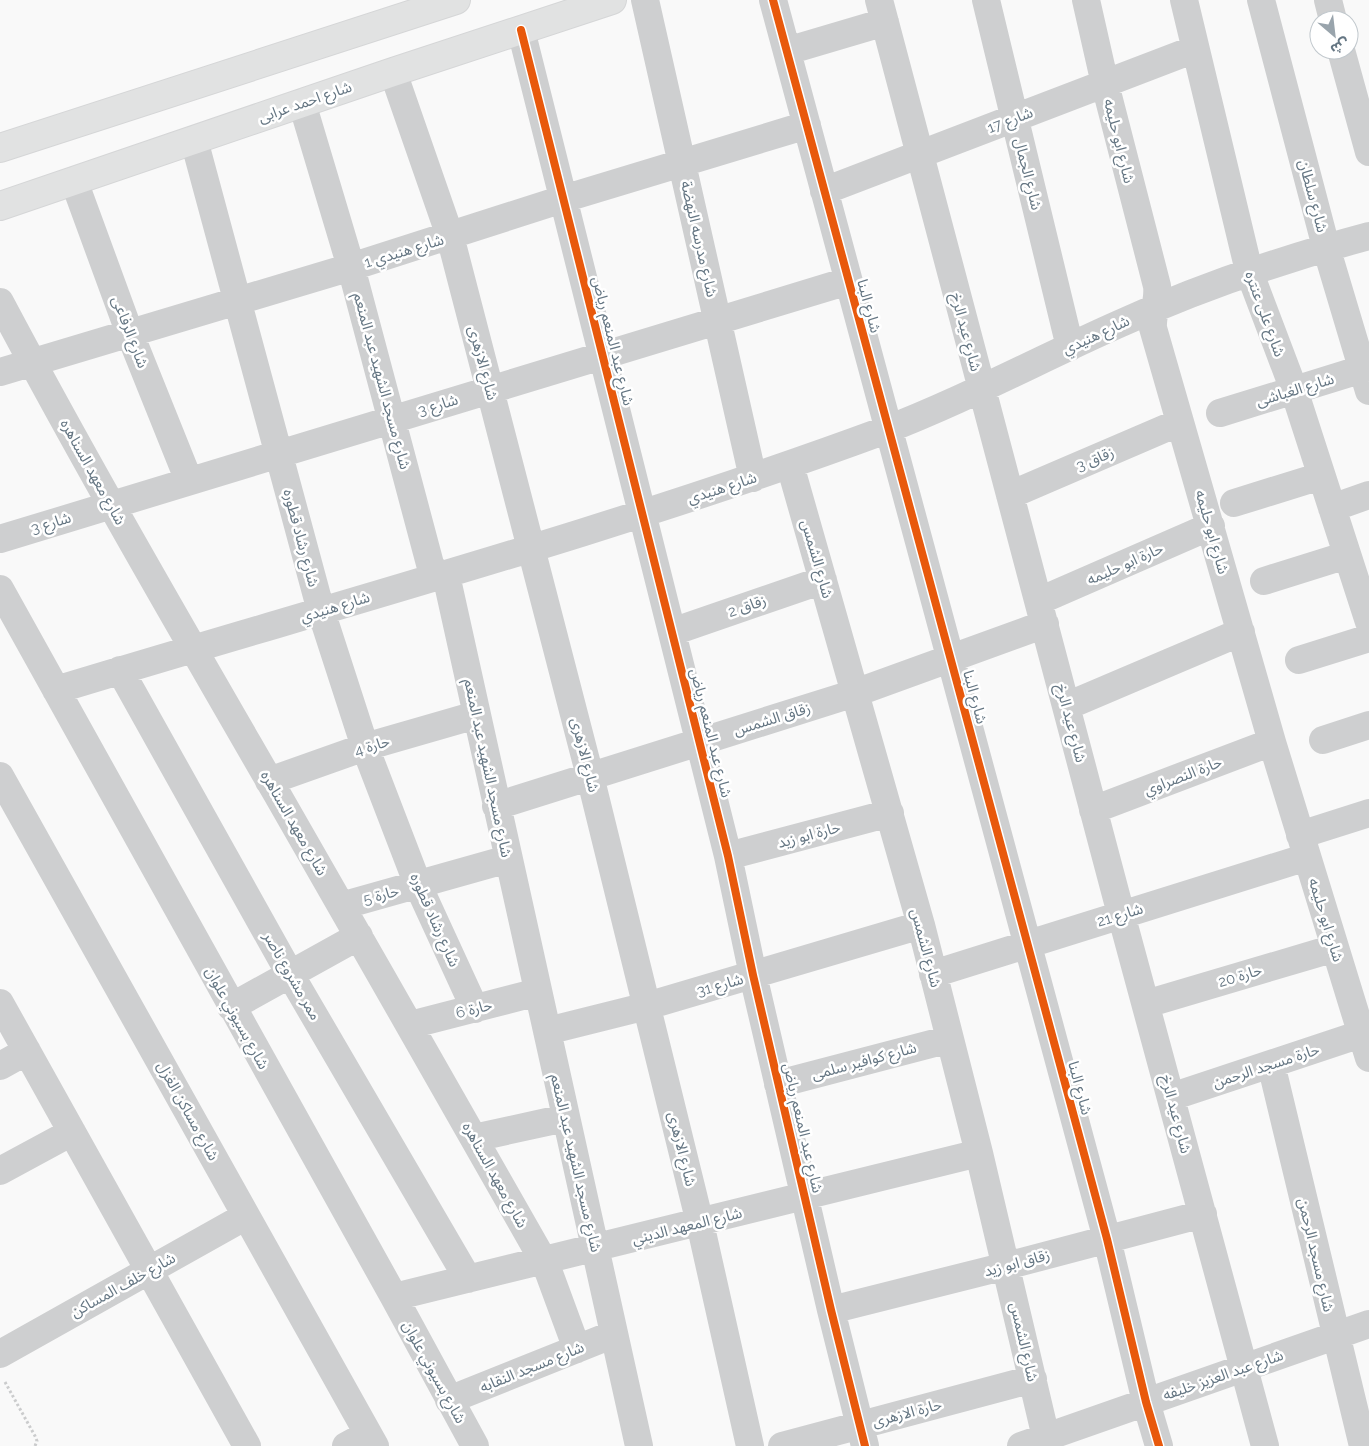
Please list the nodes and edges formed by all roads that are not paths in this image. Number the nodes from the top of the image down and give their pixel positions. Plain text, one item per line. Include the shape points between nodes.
1 (456, 0) edge
2 (612, 0) edge
3 (645, 0) edge
4 (773, 0) edge
5 (986, 0) edge
6 (1086, 0) edge
7 (1184, 0) edge
8 (1261, 0) edge
9 (882, 11) edge
10 (521, 30) junction
11 (1195, 49) junction
12 (787, 51) junction
13 (1345, 60) edge
14 (393, 72) junction
15 (1105, 84) junction
16 (302, 103) junction
17 (1363, 110) edge
18 (1014, 118) junction
19 (807, 125) junction
20 (194, 140) junction
21 (0, 148) edge
22 (1369, 152) edge
23 (919, 154) junction
24 (682, 164) junction
25 (74, 181) junction
26 (824, 191) junction
27 (563, 198) junction
28 (0, 206) edge
29 (450, 236) junction
30 (1369, 236) edge
31 (1326, 248) junction
32 (351, 267) junction
33 (1249, 272) junction
34 (848, 281) junction
35 (0, 302) edge
36 (238, 302) junction
37 (1155, 308) junction
38 (717, 321) junction
39 (130, 334) junction
40 (1070, 348) junction
41 (602, 357) junction
42 (32, 362) junction
43 (0, 372) edge
44 (1367, 375) edge
45 (490, 390) junction
46 (982, 390) junction
47 (1294, 390) junction
48 (1220, 413) dead end
49 (392, 419) junction
50 (1180, 422) junction
51 (888, 429) junction
52 (279, 454) junction
53 (790, 464) junction
54 (1321, 476) junction
55 (753, 478) junction
56 (189, 482) junction
57 (1010, 495) junction
58 (1369, 495) edge
59 (1234, 503) dead end
60 (112, 505) junction
61 (1332, 508) junction
62 (642, 514) junction
63 (1211, 526) junction
64 (0, 539) edge
65 (531, 548) junction
66 (1347, 555) junction
67 (438, 576) junction
68 (823, 580) junction
69 (1264, 581) dead end
70 (0, 589) edge
71 (1364, 592) edge
72 (321, 611) junction
73 (1042, 613) junction
74 (1369, 622) edge
75 (672, 632) junction
76 (1241, 632) junction
77 (1369, 638) edge
78 (193, 649) junction
79 (950, 658) junction
80 (1299, 660) dead end
81 (120, 670) junction
82 (56, 690) junction
83 (856, 693) junction
84 (1067, 706) junction
85 (476, 714) junction
86 (1369, 725) edge
87 (1323, 740) dead end
88 (699, 742) junction
89 (1272, 742) junction
90 (365, 747) junction
91 (0, 776) edge
92 (590, 776) junction
93 (269, 781) junction
94 (496, 806) junction
95 (1093, 810) junction
96 (890, 813) junction
97 (1369, 813) edge
98 (1303, 846) junction
99 (728, 856) junction
100 (508, 859) junction
101 (418, 885) junction
102 (341, 906) junction
103 (1121, 914) junction
104 (921, 925) junction
105 (359, 936) junction
106 (1027, 944) junction
107 (1335, 948) junction
108 (290, 974) junction
109 (933, 974) junction
110 (753, 976) junction
111 (538, 992) junction
112 (0, 1003) edge
113 (1146, 1004) junction
114 (647, 1006) junction
115 (231, 1007) junction
116 (475, 1009) junction
117 (410, 1025) junction
118 (547, 1031) junction
119 (950, 1039) junction
120 (1365, 1046) edge
121 (26, 1051) junction
122 (1271, 1064) junction
123 (0, 1066) edge
124 (778, 1084) junction
125 (1172, 1097) junction
126 (565, 1118) junction
127 (72, 1132) junction
128 (474, 1138) junction
129 (979, 1153) junction
130 (0, 1171) edge
131 (804, 1196) junction
132 (1203, 1214) junction
133 (246, 1216) junction
134 (700, 1222) junction
135 (1107, 1239) junction
136 (595, 1248) junction
137 (543, 1260) junction
138 (1006, 1266) junction
139 (149, 1270) junction
140 (468, 1279) junction
141 (394, 1297) junction
142 (831, 1310) junction
143 (1369, 1324) edge
144 (614, 1334) junction
145 (1335, 1336) junction
146 (577, 1349) junction
147 (0, 1354) edge
148 (1244, 1367) junction
149 (1033, 1379) junction
150 (450, 1400) junction
151 (1146, 1402) junction
152 (862, 1436) edge
153 (1047, 1441) edge
154 (363, 1442) edge
155 (1369, 1443) edge
156 (247, 1446) edge
157 (475, 1446) edge
158 (639, 1446) edge
159 (750, 1446) edge
160 (782, 1446) edge
161 (1021, 1446) edge
162 (1159, 1446) edge
163 (1266, 1446) edge
164 (1363, 1446) edge

1 - 21 main road
2 - 10 main road, شارع احمد عرابى
3 - 24 street, شارع مدرسه النهضة
4 - 12 street, شارع البنا
5 - 18 street, شارع الجمال
6 - 15 street, شارع ابو حليمه
7 - 11 street, شارع على عنتره
8 - 31 street, شارع سلطان
9 - 12 street
9 - 23 street, شارع عيد الرخ
10 - 14 main road, شارع احمد عرابى
10 - 27 street, شارع عبد المنعم رياض
11 - 15 street, شارع 17
11 - 33 street, شارع على عنتره
12 - 19 street, شارع البنا
13 - 17 street
14 - 16 main road, شارع احمد عرابى
14 - 29 street, شارع الازهرى
15 - 18 street, شارع 17
15 - 37 street, شارع ابو حليمه via 1157,286
16 - 20 main road, شارع احمد عرابى
16 - 32 street, شارع مسجد الشهيد عبد المنعم
17 - 22 street
18 - 23 street, شارع 17
18 - 40 street, شارع الجمال
19 - 24 street, شارع هنيدي 1
19 - 26 street, شارع البنا
20 - 25 main road, شارع احمد عرابى
20 - 36 street, شارع رشاد قطوره
23 - 26 street, شارع 17
23 - 46 street, شارع عيد الرخ
24 - 27 street, شارع هنيدي 1
24 - 38 street, شارع مدرسه النهضة
25 - 28 main road, شارع احمد عرابى
25 - 39 street, شارع الرفاعى
26 - 34 street, شارع البنا
27 - 29 street, شارع هنيدي 1
27 - 41 street, شارع عبد المنعم رياض
29 - 32 street, شارع هنيدي 1
29 - 45 street, شارع الازهرى
30 - 31 street, شارع هنيدي
31 - 33 street, شارع هنيدي
31 - 44 street, شارع سلطان
32 - 36 street, شارع هنيدي 1
32 - 49 street, شارع مسجد الشهيد عبد المنعم
33 - 37 street, شارع هنيدي
33 - 47 street, شارع على عنتره
34 - 38 street, شارع 3
34 - 51 street, شارع البنا
35 - 42 street, شارع معهد السناهره
36 - 39 street, شارع هنيدي 1
36 - 52 street, شارع رشاد قطوره
37 - 40 street, شارع هنيدي
37 - 50 street, شارع ابو حليمه via 1154,328
38 - 41 street, شارع 3
38 - 55 street, شارع مدرسه النهضة
39 - 42 street, شارع هنيدي 1
39 - 56 street, شارع الرفاعى
40 - 46 street, شارع هنيدي
41 - 45 street, شارع 3
41 - 62 street, شارع عبد المنعم رياض
42 - 43 street, شارع هنيدي 1
42 - 60 street, شارع معهد السناهره
44 - 47 street, شارع الغباشى
45 - 49 street, شارع 3
45 - 65 street, شارع الازهرى
46 - 51 street, شارع هنيدي
46 - 57 street, شارع عيد الرخ
47 - 48 street, شارع الغباشى
47 - 54 street, شارع على عنتره
49 - 52 street, شارع 3
49 - 67 street, شارع مسجد الشهيد عبد المنعم via 430,564
50 - 57 street, زقاق 3
50 - 63 street, شارع ابو حليمه
51 - 53 street, شارع هنيدي
51 - 79 street, شارع البنا
52 - 56 street, شارع 3
52 - 72 street, شارع رشاد قطوره
53 - 55 street, شارع هنيدي
53 - 68 street, شارع الشمس
54 - 59 street
54 - 61 street, شارع على عنتره
55 - 62 street, شارع هنيدي
56 - 60 street, شارع 3
57 - 73 street, شارع عيد الرخ
58 - 61 street
60 - 64 street, شارع 3
60 - 78 street, شارع معهد السناهره
61 - 66 street, شارع على عنتره
62 - 65 street, شارع هنيدي
62 - 75 street, شارع عبد المنعم رياض
63 - 73 street, حارة ابو حليمه
63 - 76 street, شارع ابو حليمه
65 - 67 street, شارع هنيدي
65 - 92 street, شارع الازهرى
66 - 69 street
66 - 71 street, شارع على عنتره
67 - 72 street, شارع هنيدي
67 - 85 street, شارع مسجد الشهيد عبد المنعم via 448,584
68 - 75 street, زقاق 2
68 - 83 street, شارع الشمس
70 - 82 street, شارع بسيوني علوان
71 - 74 street, شارع على عنتره
72 - 78 street, شارع هنيدي
72 - 90 street, شارع رشاد قطوره
73 - 79 street, زقاق الشمس
73 - 84 street, شارع عيد الرخ
75 - 88 street, شارع عبد المنعم رياض
76 - 84 street
76 - 89 street, شارع ابو حليمه
77 - 80 street
78 - 81 street, شارع هنيدي
78 - 93 street, شارع معهد السناهره
79 - 83 street, زقاق الشمس
79 - 106 street, شارع البنا
81 - 82 street, شارع هنيدي
81 - 108 street, ممر مشروع ناصر
82 - 115 street, شارع بسيوني علوان
83 - 88 street, زقاق الشمس
83 - 96 street, شارع الشمس
84 - 95 street, شارع عيد الرخ
85 - 90 street, حارة 4
85 - 94 street, شارع مسجد الشهيد عبد المنعم
86 - 87 street
88 - 92 street, زقاق الشمس
88 - 99 street, شارع عبد المنعم رياض
89 - 95 street, حارة النصراوي
89 - 98 street, شارع ابو حليمه
90 - 93 street, حارة 4
90 - 101 street, شارع رشاد قطوره
91 - 133 street, شارع مساكن الغزل
92 - 94 street, زقاق الشمس
92 - 114 street, شارع الازهرى
93 - 102 street, شارع معهد السناهره
94 - 100 street, شارع مسجد الشهيد عبد المنعم
95 - 103 street, شارع عيد الرخ
96 - 99 street, حارة ابو زيد
96 - 104 street, شارع الشمس
97 - 98 street, شارع 21
98 - 103 street, شارع 21
98 - 107 street, شارع ابو حليمه
99 - 110 street, شارع عبد المنعم رياض
100 - 101 street, حارة 5
100 - 111 street, شارع مسجد الشهيد عبد المنعم
101 - 102 street, حارة 5
101 - 116 street, شارع رشاد قطوره
102 - 105 street, شارع معهد السناهره
103 - 106 street, شارع 21
103 - 113 street, شارع عيد الرخ
104 - 109 street, شارع الشمس
104 - 110 street, شارع 31
105 - 108 street
105 - 117 street, شارع معهد السناهره
106 - 109 street, شارع 21
106 - 135 street, شارع البنا
107 - 113 street, حارة 20
107 - 120 street, شارع ابو حليمه
108 - 115 street
108 - 140 street, ممر مشروع ناصر
109 - 119 street, شارع الشمس
110 - 114 street, شارع 31
110 - 124 street, شارع عبد المنعم رياض
111 - 116 street, حارة 6
111 - 118 street, شارع مسجد الشهيد عبد المنعم
112 - 121 street
113 - 125 street, شارع عيد الرخ
114 - 118 street, شارع 31
114 - 134 street, شارع الازهرى
115 - 141 street, شارع بسيوني علوان
116 - 117 street, حارة 6
117 - 128 street, شارع معهد السناهره
118 - 126 street, شارع مسجد الشهيد عبد المنعم
119 - 124 street, شارع كوافير سلمى
119 - 129 street, شارع الشمس
120 - 122 street, حارة مسجد الرحمن
121 - 123 street
121 - 127 street
122 - 125 street, حارة مسجد الرحمن
122 - 145 street, شارع مسجد الرحمن
124 - 131 street, شارع عبد المنعم رياض
125 - 132 street, شارع عيد الرخ
126 - 128 street
126 - 136 street, شارع مسجد الشهيد عبد المنعم
127 - 130 street
127 - 139 street
128 - 137 street, شارع معهد السناهره
129 - 131 street, شارع المعهد الديني
129 - 138 street, شارع الشمس
131 - 134 street, شارع المعهد الديني
131 - 142 street, شارع عبد المنعم رياض
132 - 135 street, زقاق ابو زيد
132 - 148 street, شارع عيد الرخ
133 - 139 street, شارع خلف المساكن
133 - 154 street, شارع مساكن الغزل
134 - 136 street, شارع المعهد الديني
134 - 159 street, شارع الازهرى
135 - 138 street, زقاق ابو زيد
135 - 151 street, شارع البنا
136 - 137 street, شارع المعهد الديني
136 - 144 street, شارع مسجد الشهيد عبد المنعم
137 - 140 street, شارع المعهد الديني
137 - 146 street, شارع معهد السناهره
138 - 142 street, زقاق ابو زيد
138 - 149 street, شارع الشمس
139 - 147 street, شارع خلف المساكن
139 - 156 street
140 - 141 street, شارع المعهد الديني
141 - 150 street, شارع بسيوني علوان
142 - 152 street, شارع عبد المنعم رياض
143 - 145 street, شارع عبد العزيز خليفه
144 - 146 street, شارع مسجد النقابه
144 - 158 street, شارع مسجد الشهيد عبد المنعم
145 - 148 street, شارع عبد العزيز خليفه
145 - 164 street, شارع مسجد الرحمن
146 - 150 street, شارع مسجد النقابه
148 - 151 street, شارع عبد العزيز خليفه
148 - 163 street, شارع عيد الرخ
149 - 152 street, حارة الازهرى
149 - 153 street, شارع الشمس
150 - 157 street, شارع بسيوني علوان
151 - 153 street, شارع عبد العزيز خليفه
151 - 162 street, شارع البنا
152 - 160 street, حارة الازهرى
153 - 161 street, شارع عبد العزيز خليفه
155 - 164 street

